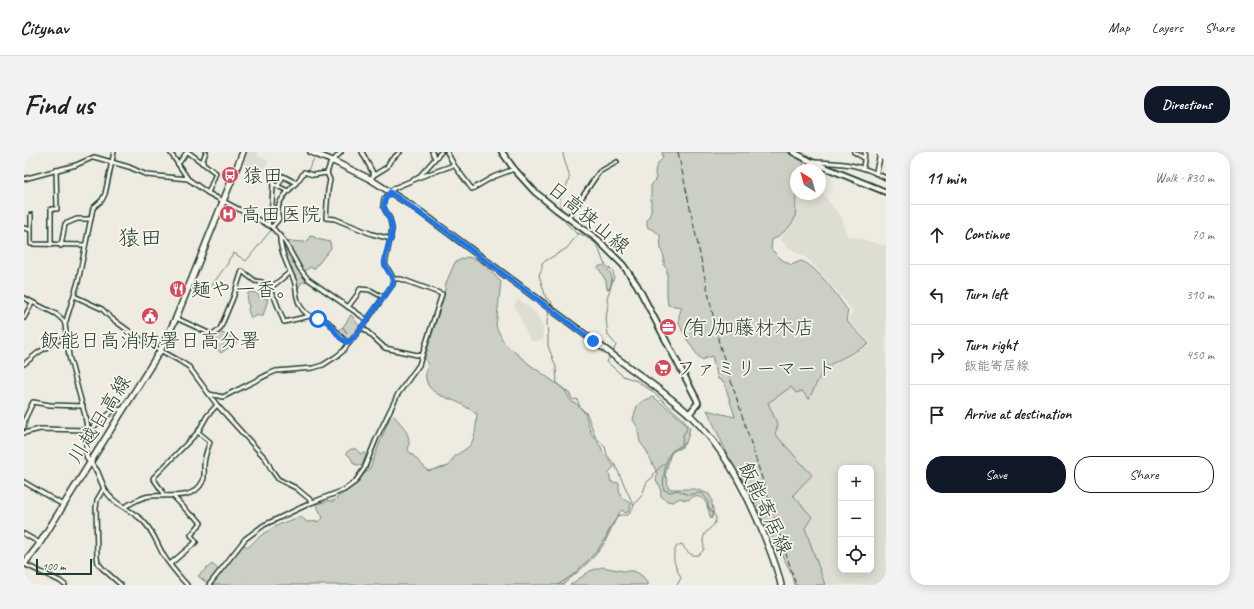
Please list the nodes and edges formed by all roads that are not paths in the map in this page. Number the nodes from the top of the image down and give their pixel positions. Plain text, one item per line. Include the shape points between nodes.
1 (114, 152) edge
2 (170, 152) edge
3 (187, 152) edge
4 (206, 152) edge
5 (244, 152) edge
6 (311, 152) edge
7 (341, 152) edge
8 (362, 152) edge
9 (400, 152) edge
10 (432, 152) edge
11 (441, 152) edge
12 (447, 152) edge
13 (502, 152) edge
14 (793, 152) edge
15 (854, 152) edge
16 (865, 152) edge
17 (881, 152) edge
18 (436, 158) junction
19 (864, 158) junction
20 (333, 161) junction
21 (616, 162) dead end
22 (812, 162) junction
23 (112, 163) junction
24 (202, 163) junction
25 (178, 164) junction
26 (454, 165) junction
27 (863, 168) junction
28 (514, 169) junction
29 (56, 170) junction
30 (274, 171) dead end
31 (327, 173) junction
32 (876, 173) junction
33 (374, 175) junction
34 (418, 178) junction
35 (886, 178) edge
36 (24, 179) edge
37 (188, 179) junction
38 (370, 180) junction
39 (296, 183) junction
40 (273, 184) junction
41 (278, 186) junction
42 (288, 191) junction
43 (390, 192) junction
44 (886, 192) edge
45 (208, 193) junction
46 (224, 202) junction
47 (31, 216) dead end
48 (566, 217) junction
49 (91, 219) junction
50 (270, 226) junction
51 (24, 228) edge
52 (31, 230) junction
53 (280, 236) junction
54 (391, 239) junction
55 (51, 245) junction
56 (85, 245) junction
57 (61, 246) junction
58 (289, 273) junction
59 (393, 279) junction
60 (269, 289) junction
61 (74, 296) junction
62 (383, 297) junction
63 (24, 298) edge
64 (32, 302) junction
65 (348, 307) junction
66 (310, 316) junction
67 (24, 318) edge
68 (176, 318) junction
69 (367, 320) junction
70 (66, 324) junction
71 (362, 327) junction
72 (66, 336) junction
73 (349, 343) junction
74 (160, 351) junction
75 (422, 356) junction
76 (24, 364) edge
77 (209, 394) junction
78 (216, 405) junction
79 (83, 406) junction
80 (124, 409) junction
81 (689, 414) junction
82 (86, 419) joint
83 (24, 427) edge
84 (88, 430) junction
85 (198, 432) junction
86 (24, 433) edge
87 (90, 463) junction
88 (24, 482) edge
89 (104, 488) junction
90 (163, 496) junction
91 (173, 496) junction
92 (313, 502) junction
93 (63, 505) junction
94 (124, 507) junction
95 (24, 534) edge
96 (40, 543) junction
97 (24, 564) edge
98 (170, 564) junction
99 (65, 585) edge
100 (121, 585) edge
101 (187, 585) edge
102 (209, 585) edge
103 (782, 585) edge

1 - 23 street
2 - 25 street
3 - 24 street
3 - 25 street
4 - 24 street
5 - 46 main road, 川越日高線
6 - 20 main road, 飯能寄居線
7 - 20 street
8 - 33 street
9 - 33 street via 387,167
10 - 18 street
11 - 18 street
12 - 26 street
13 - 28 main road, 日高狭山線
14 - 22 main road
15 - 19 street
16 - 19 street
17 - 32 street
18 - 34 street
19 - 27 street
20 - 31 street
20 - 38 main road, 飯能寄居線
21 - 48 street via 599,172
22 - 27 street via 850,164
22 - 44 main road
23 - 29 street via 94,157
23 - 37 street via 147,175
23 - 49 street via 105,194 94,208
24 - 45 street via 216,173
25 - 37 street
26 - 28 street via 472,189
26 - 34 street
27 - 32 street
28 - 48 main road, 日高狭山線 via 535,192
29 - 36 street
29 - 55 street via 57,209 51,209
30 - 40 street via 271,180
31 - 39 street via 306,173
31 - 54 street via 330,180 326,218 336,219
32 - 35 street
33 - 38 street
34 - 43 street
37 - 45 street
38 - 43 main road, 飯能寄居線
39 - 41 street via 283,176
39 - 42 street
40 - 41 street
40 - 50 street
41 - 42 street
42 - 50 street via 281,198 277,213 280,218
43 - 54 street via 384,199 383,206 390,219
43 - 81 main road, 飯能寄居線 via 446,231
45 - 46 street
46 - 50 street
46 - 68 main road, 川越日高線
47 - 52 street
48 - 81 main road, 日高狭山線 via 609,250 637,285 697,400 697,406
49 - 56 street
49 - 57 street via 77,218 65,224
50 - 53 street
51 - 52 street
52 - 55 street via 31,244
53 - 58 street
53 - 65 street via 305,275
54 - 59 street via 385,264
55 - 57 street
56 - 57 street
56 - 61 street
58 - 60 street
58 - 66 street via 300,307
59 - 62 street via 393,284
59 - 75 street via 401,279 442,294
60 - 66 street via 284,322
60 - 68 street via 242,271 220,328 213,335
61 - 70 street
61 - 74 street via 102,309 124,328
62 - 65 street via 370,290 360,289
62 - 69 street
63 - 64 street
64 - 67 street
64 - 70 street via 61,317
65 - 69 street
66 - 73 street via 329,322 341,339
68 - 74 main road, 川越日高線
69 - 71 street
70 - 72 street
71 - 73 street
71 - 75 street via 385,348
72 - 76 street
72 - 79 street
73 - 77 street via 343,351 323,365 303,370 276,371 223,397
74 - 77 street via 189,367
74 - 80 main road, 川越日高線
75 - 92 street via 398,394 364,469 355,482 344,490
77 - 78 street
78 - 85 street
78 - 92 street via 266,460 278,478
79 - 82 street
79 - 83 street via 33,402
80 - 84 street via 114,410
80 - 87 main road, 川越日高線
81 - 103 main road, 飯能寄居線 via 737,476 752,504
82 - 84 street
84 - 86 street via 40,429
84 - 87 street via 86,454
85 - 90 street via 153,478
85 - 91 street via 210,442 203,481 194,492
87 - 89 street via 97,471
87 - 93 main road, 川越日高線
88 - 93 street
89 - 94 street via 109,496
89 - 100 street via 96,505 97,557 100,565
90 - 91 street
90 - 94 street via 148,496
91 - 98 street via 201,524 191,535 196,542
92 - 102 street via 264,525 245,539
93 - 96 main road, 川越日高線
94 - 98 street via 148,526
95 - 96 street
96 - 97 main road, 川越日高線
97 - 99 street
98 - 101 street

